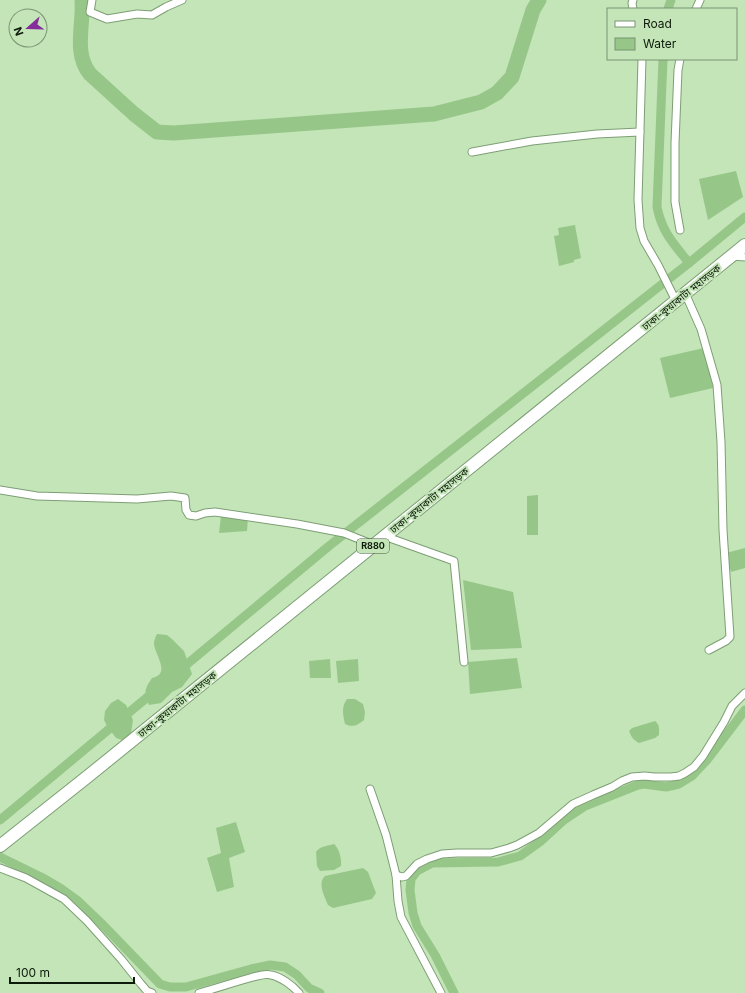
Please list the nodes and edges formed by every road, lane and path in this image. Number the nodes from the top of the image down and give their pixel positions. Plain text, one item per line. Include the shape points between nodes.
1 (92, 0) edge
2 (182, 0) edge
3 (642, 60) edge
4 (680, 60) edge
5 (640, 132) junction
6 (472, 152) dead end
7 (680, 230) dead end
8 (745, 245) edge
9 (732, 256) junction
10 (745, 257) edge
11 (680, 297) junction
12 (0, 490) edge
13 (384, 536) junction
14 (374, 544) junction
15 (709, 650) dead end
16 (464, 662) dead end
17 (745, 693) edge
18 (370, 789) dead end
19 (0, 846) edge
20 (0, 868) edge
21 (396, 875) junction
22 (152, 993) edge
23 (199, 993) edge
24 (299, 993) edge
25 (441, 993) edge

1 - 2 street via 90,12 107,19 136,14 152,16
3 - 5 street
4 - 7 street via 674,143 674,202
5 - 6 street via 532,140
5 - 11 street via 640,228 644,241
8 - 9 main road, ঢাকা-কুয়াকাটা মহাসড়ক / R880
9 - 10 street
9 - 11 main road, ঢাকা-কুয়াকাটা মহাসড়ক / R880
11 - 13 main road, ঢাকা-কুয়াকাটা মহাসড়ক / R880
11 - 15 street via 701,329 718,385 730,637
12 - 14 street via 37,496 185,498 189,515 214,512 290,523 344,533
13 - 14 main road, ঢাকা-কুয়াকাটা মহাসড়ক / R880
13 - 16 street via 454,561
14 - 19 main road, ঢাকা-কুয়াকাটা মহাসড়ক / R880
17 - 21 street via 732,706 703,756 685,773 671,777 632,777 573,804 539,833 509,848 491,853 442,854 417,864 406,876
18 - 21 street via 386,835
20 - 22 street via 26,878 64,899
21 - 25 street via 401,917
23 - 24 street via 270,974 284,980

